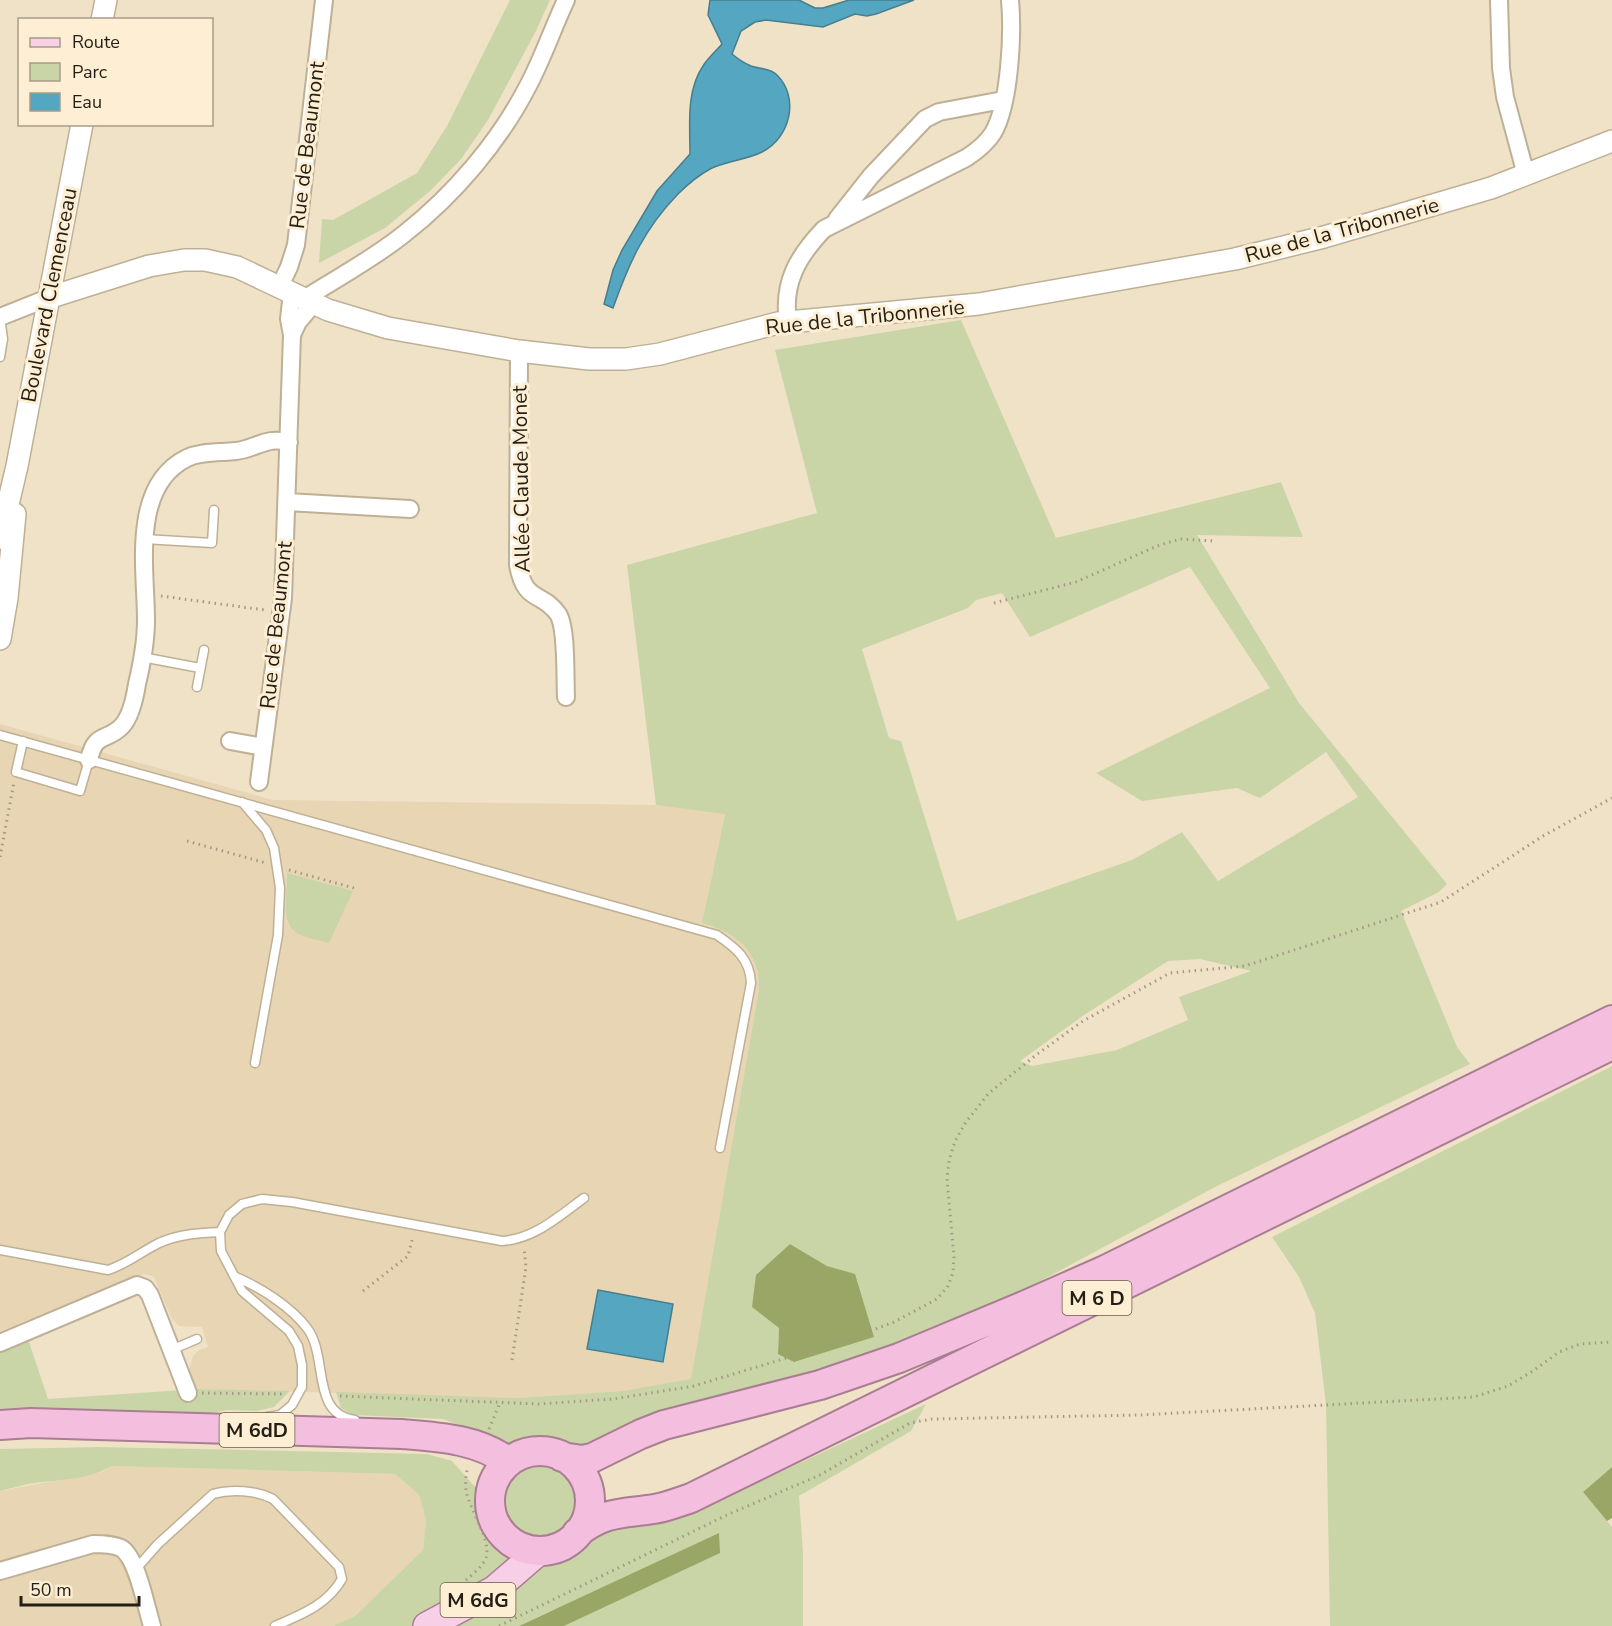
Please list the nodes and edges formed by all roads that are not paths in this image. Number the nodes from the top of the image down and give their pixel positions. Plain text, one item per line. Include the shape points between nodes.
1 (106, 0) edge
2 (324, 0) edge
3 (566, 0) edge
4 (1010, 0) edge
5 (1499, 0) edge
6 (102, 18) edge
7 (1004, 100) junction
8 (82, 126) edge
9 (1612, 141) edge
10 (1526, 175) junction
11 (833, 225) junction
12 (297, 295) junction
13 (48, 298) junction
14 (0, 317) edge
15 (788, 322) junction
16 (292, 335) junction
17 (519, 351) junction
18 (0, 357) edge
19 (289, 442) junction
20 (17, 465) junction
21 (287, 502) junction
22 (410, 508) dead end
23 (214, 510) dead end
24 (0, 538) edge
25 (144, 539) junction
26 (0, 639) edge
27 (204, 650) dead end
28 (142, 657) junction
29 (200, 668) junction
30 (197, 687) dead end
31 (566, 697) dead end
32 (0, 735) edge
33 (23, 741) junction
34 (230, 741) dead end
35 (263, 747) junction
36 (89, 760) junction
37 (259, 782) dead end
38 (242, 802) junction
39 (1612, 1020) edge
40 (1612, 1045) edge
41 (255, 1064) dead end
42 (720, 1148) dead end
43 (584, 1198) dead end
44 (220, 1232) junction
45 (0, 1250) edge
46 (236, 1277) junction
47 (197, 1339) dead end
48 (0, 1343) edge
49 (171, 1350) junction
50 (188, 1393) road end
51 (255, 1417) dead end
52 (363, 1420) dead end
53 (0, 1425) edge
54 (428, 1426) dead end
55 (457, 1439) junction
56 (562, 1457) junction
57 (509, 1461) junction
58 (577, 1533) junction
59 (519, 1555) junction
60 (135, 1570) junction
61 (0, 1571) edge
62 (152, 1626) edge
63 (275, 1626) edge
64 (427, 1626) edge

1 - 6 street
2 - 12 street, Rue de Beaumont via 296,245 289,267
3 - 12 street via 529,86 476,162 404,234
4 - 7 street via 1010,52
5 - 10 street via 1505,97
7 - 11 street via 994,131 976,152
7 - 11 street via 939,112 925,119 871,176
8 - 13 street, Boulevard Clemenceau
9 - 10 street, Rue de la Tribonnerie
10 - 15 street, Rue de la Tribonnerie via 1324,237 1208,265 979,304
11 - 15 street via 811,243 798,263 785,303
12 - 13 street, Rue de la Tribonnerie via 225,264 184,260 149,266
12 - 16 street, Rue de Beaumont via 298,322
12 - 16 street, Rue de Beaumont via 289,319
12 - 17 street, Rue de la Tribonnerie via 356,320
13 - 14 street
13 - 20 street, Boulevard Clemenceau
14 - 18 lane
15 - 17 street, Rue de la Tribonnerie via 626,359
16 - 19 street, Rue de Beaumont
17 - 31 street, Allée Claude Monet via 518,565 526,589 560,618
19 - 21 street, Rue de Beaumont
19 - 25 street via 270,441 236,451 198,454 180,462 167,472 156,489
20 - 24 street, Boulevard Clemenceau
20 - 26 street, Boulevard Clemenceau via 14,542
21 - 22 street
21 - 35 street, Rue de Beaumont via 282,612
23 - 25 lane via 212,543
25 - 28 street
27 - 29 lane
28 - 29 lane
28 - 36 street via 135,695 124,722 96,742
29 - 30 lane
32 - 33 lane
33 - 36 lane
33 - 36 lane via 16,772 80,792
34 - 35 street
35 - 37 street, Rue de Beaumont
36 - 38 lane
38 - 41 lane via 266,830 274,848 280,888 278,935
38 - 42 lane via 701,930 731,945 744,957 751,983
39 - 56 highway, M 6 D via 1103,1271 957,1334 820,1385 664,1425 592,1458
40 - 58 highway, M 6 D via 691,1498 656,1509 607,1515
43 - 44 lane via 537,1232 502,1241 262,1199 242,1204 229,1215
44 - 45 lane via 185,1234 108,1270
44 - 46 lane via 221,1251
46 - 51 lane via 242,1291 289,1330 302,1365 302,1387 292,1405 280,1415
46 - 52 lane via 287,1308 307,1328 316,1344 329,1404 341,1417
47 - 49 lane
48 - 49 street via 137,1285 150,1295
49 - 50 street
53 - 55 highway, M 6dD via 201,1423
54 - 55 lane
55 - 57 highway, M 6dD via 496,1452
56 - 57 highway via 539,1451
56 - 58 highway via 580,1473 589,1496 586,1520
57 - 59 highway via 494,1481 490,1505 498,1528
58 - 59 highway via 549,1550
59 - 64 main road, M 6dG via 494,1590
60 - 61 street via 132,1559 122,1549 108,1544
60 - 62 street
60 - 63 lane via 213,1494 261,1492 273,1498 339,1567 342,1578 314,1609

